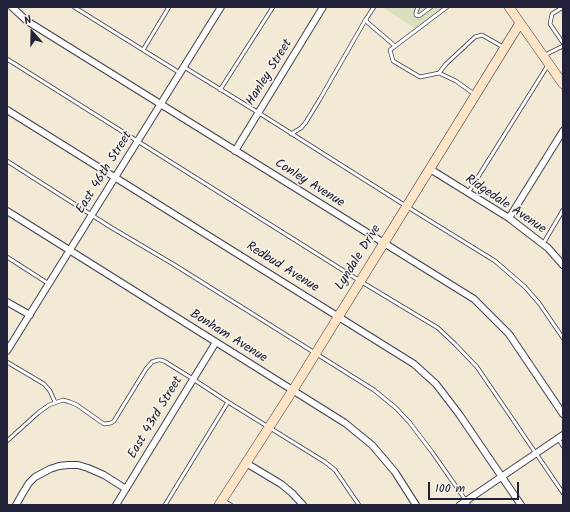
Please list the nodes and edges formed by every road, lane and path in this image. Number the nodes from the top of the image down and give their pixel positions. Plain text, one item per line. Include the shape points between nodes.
1 (12, 7) edge
2 (74, 7) edge
3 (169, 7) edge
4 (221, 7) edge
5 (273, 7) edge
6 (324, 7) edge
7 (374, 7) edge
8 (418, 7) edge
9 (431, 7) edge
10 (448, 7) edge
11 (509, 7) edge
12 (562, 7) edge
13 (366, 19) junction
14 (520, 23) junction
15 (563, 44) edge
16 (395, 46) junction
17 (505, 48) junction
18 (143, 50) junction
19 (7, 59) edge
20 (546, 60) junction
21 (182, 70) junction
22 (439, 73) junction
23 (563, 84) edge
24 (220, 90) junction
25 (475, 96) junction
26 (161, 104) junction
27 (7, 110) edge
28 (258, 113) junction
29 (563, 130) edge
30 (291, 134) junction
31 (138, 141) junction
32 (235, 151) junction
33 (7, 161) edge
34 (430, 169) junction
35 (115, 177) junction
36 (468, 193) junction
37 (406, 206) junction
38 (563, 210) edge
39 (7, 211) edge
40 (92, 215) junction
41 (509, 218) junction
42 (384, 244) junction
43 (543, 244) junction
44 (70, 251) junction
45 (7, 257) edge
46 (563, 265) edge
47 (360, 281) junction
48 (49, 284) junction
49 (7, 302) edge
50 (30, 315) junction
51 (338, 316) junction
52 (563, 338) edge
53 (216, 342) junction
54 (8, 348) edge
55 (315, 353) junction
56 (7, 362) edge
57 (193, 379) junction
58 (293, 390) junction
59 (55, 402) junction
60 (228, 402) junction
61 (563, 414) edge
62 (269, 427) junction
63 (560, 436) edge
64 (7, 441) edge
65 (563, 446) edge
66 (536, 453) junction
67 (246, 463) junction
68 (502, 476) junction
69 (126, 489) junction
70 (563, 493) edge
71 (221, 502) edge
72 (467, 503) edge
73 (16, 505) edge
74 (116, 505) edge
75 (165, 505) edge
76 (231, 505) edge
77 (303, 505) edge
78 (359, 505) edge
79 (416, 505) edge
80 (460, 505) edge
81 (522, 505) edge

1 - 26 street, Conley Avenue via 27,21
2 - 18 lane
3 - 18 lane
4 - 21 street, East 46th Street
5 - 24 lane
6 - 28 street, Hanley Street
7 - 13 lane
8 - 9 lane via 416,15 419,16
10 - 16 lane
11 - 14 street
12 - 15 lane via 552,14 550,24
13 - 16 lane
13 - 30 lane via 306,122
14 - 17 street, Lyndale Drive
14 - 20 street
15 - 20 lane
16 - 22 lane via 390,50 393,61 420,77
17 - 22 lane via 482,35 475,37
17 - 25 street, Lyndale Drive
18 - 21 lane
19 - 31 lane
20 - 23 street
20 - 36 lane
21 - 24 lane
21 - 26 street, East 46th Street
22 - 25 lane via 456,81
24 - 28 lane
25 - 34 street, Lyndale Drive
26 - 31 street, East 46th Street
26 - 32 street, Conley Avenue
27 - 35 street, Redbud Avenue
28 - 30 lane
28 - 32 street, Hanley Street
29 - 41 street
30 - 37 lane
31 - 35 street, East 46th Street
31 - 47 lane
32 - 42 street, Conley Avenue
33 - 40 lane
34 - 36 street, Ridgedale Avenue
34 - 37 street, Lyndale Drive
35 - 40 street, East 46th Street
35 - 51 street, Redbud Avenue
36 - 41 street, Ridgedale Avenue
37 - 42 street, Lyndale Drive
37 - 52 lane via 504,268 539,303
38 - 43 lane
39 - 44 street, Bonham Avenue
40 - 44 street, East 46th Street
40 - 55 lane
41 - 43 street, Ridgedale Avenue
42 - 47 street, Lyndale Drive
42 - 61 street, Conley Avenue via 474,299 509,334
43 - 46 street, Ridgedale Avenue
44 - 48 street, East 46th Street
44 - 53 street, Bonham Avenue
45 - 48 lane
47 - 51 street, Lyndale Drive
47 - 66 lane via 438,328 455,344 477,367
48 - 50 street, East 46th Street
49 - 50 street
50 - 54 street, East 46th Street
51 - 55 street, Lyndale Drive
51 - 68 street, Redbud Avenue via 414,364 436,384 460,414
53 - 57 street, East 43rd Street
53 - 58 street, Bonham Avenue
55 - 58 street, Lyndale Drive
55 - 72 lane via 374,390 396,408 428,446
56 - 59 lane via 44,384
57 - 59 lane via 164,361 152,362 114,421 104,424 77,405 63,400
57 - 60 lane
57 - 69 street, East 43rd Street
58 - 62 street, Lyndale Drive
58 - 79 street, Bonham Avenue via 345,422 372,445 395,472
59 - 64 lane via 38,413
60 - 62 lane
60 - 75 lane
62 - 67 street, Lyndale Drive
62 - 78 lane via 335,470
63 - 65 lane
63 - 66 street
66 - 68 street
66 - 70 lane
67 - 71 street, Lyndale Drive
67 - 77 street via 281,484
68 - 72 street
68 - 81 street, Redbud Avenue
69 - 73 street via 88,468 78,465 59,466 35,477
69 - 74 street, East 43rd Street
71 - 76 lane
72 - 80 street

